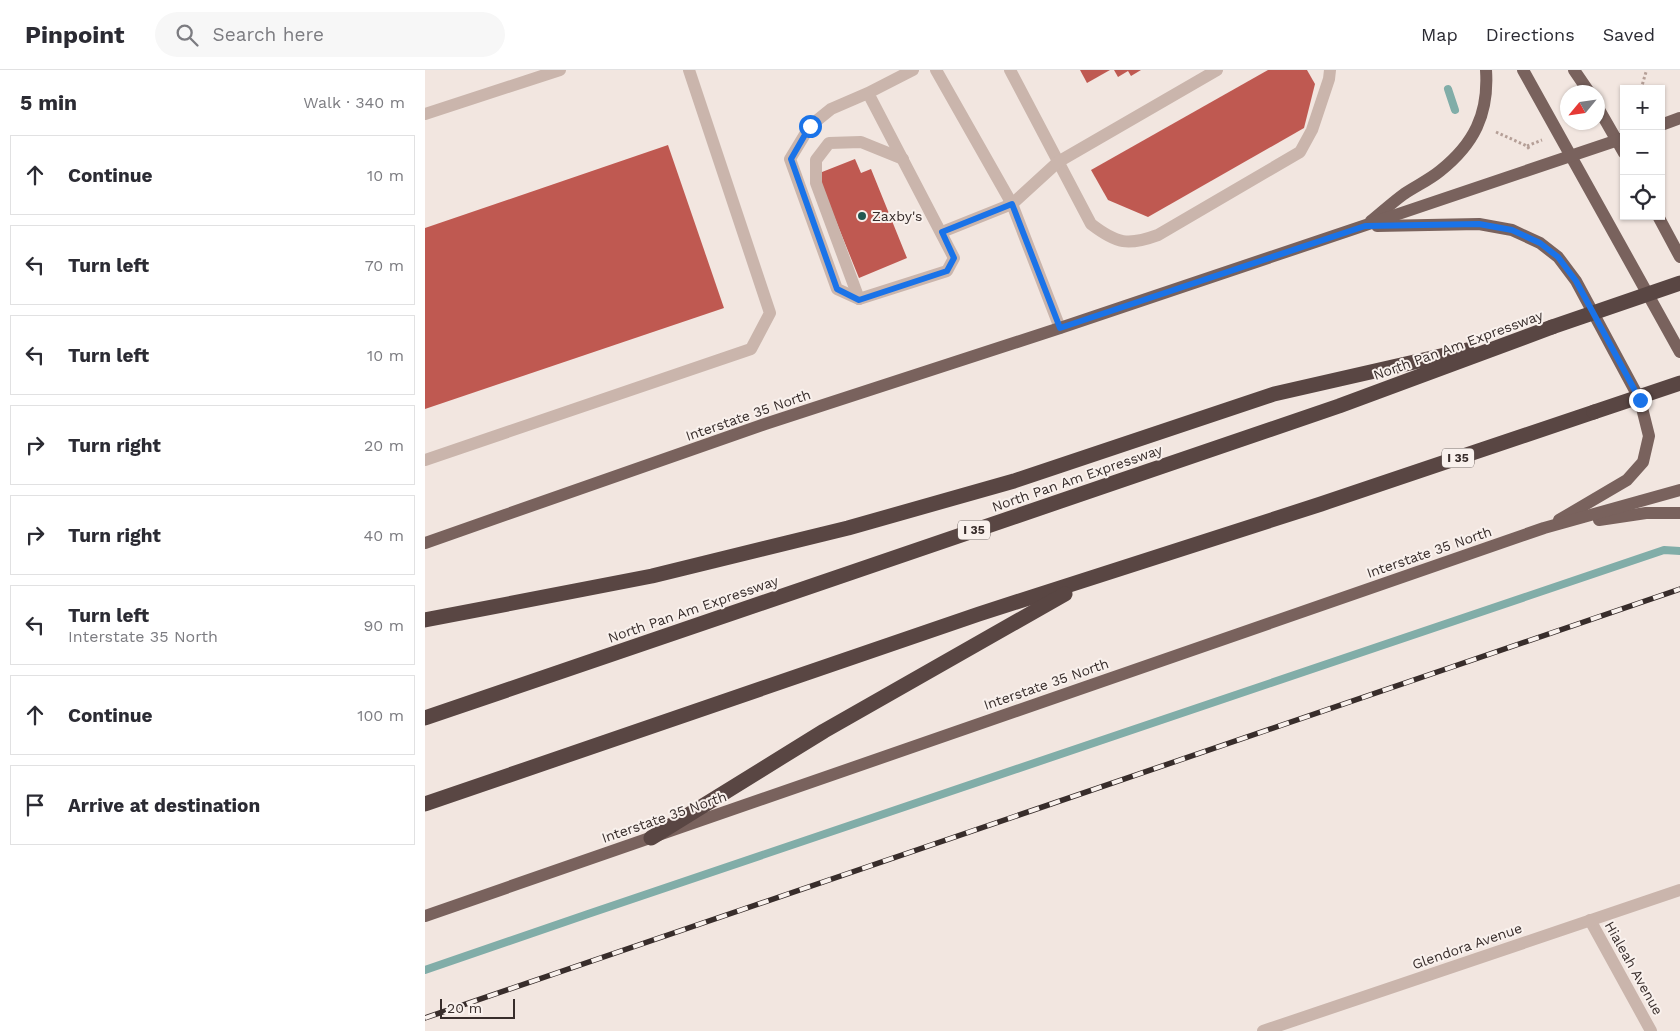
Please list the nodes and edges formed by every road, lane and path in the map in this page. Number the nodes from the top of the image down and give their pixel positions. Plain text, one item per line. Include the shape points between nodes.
1 (560, 70) edge
2 (689, 70) edge
3 (913, 70) edge
4 (936, 70) edge
5 (1011, 70) edge
6 (1217, 70) edge
7 (1330, 70) edge
8 (1486, 70) edge
9 (1523, 70) edge
10 (1575, 70) edge
11 (1646, 72) dead end
12 (1585, 85) edge
13 (1642, 85) edge
14 (868, 93) junction
15 (425, 114) edge
16 (1605, 117) edge
17 (1680, 118) edge
18 (1665, 124) edge
19 (1495, 132) dead end
20 (1620, 139) edge
21 (1543, 140) dead end
22 (1620, 140) edge
23 (1527, 146) junction
24 (1535, 155) dead end
25 (1571, 156) junction
26 (903, 159) junction
27 (1058, 162) junction
28 (1012, 204) junction
29 (1660, 220) edge
30 (1365, 226) junction
31 (942, 232) junction
32 (1680, 257) edge
33 (1680, 283) edge
34 (859, 300) junction
35 (1060, 328) junction
36 (1522, 338) junction
37 (1680, 352) edge
38 (1680, 384) edge
39 (425, 460) edge
40 (1680, 490) edge
41 (1680, 513) edge
42 (1544, 528) junction
43 (425, 543) edge
44 (1093, 578) junction
45 (425, 620) edge
46 (425, 718) edge
47 (425, 804) edge
48 (651, 838) junction
49 (1680, 890) edge
50 (425, 916) edge
51 (1590, 920) junction
52 (1263, 1031) edge
53 (1651, 1031) edge

1 - 15 street
2 - 39 street via 770,313 751,349
3 - 14 street
4 - 28 street
5 - 27 street
6 - 27 street
7 - 27 street via 1312,130 1301,152 1159,234 1137,242 1110,238 1091,224
8 - 30 main road via 1487,85 1479,124 1464,149 1440,172 1403,195
9 - 25 main road
10 - 12 main road
11 - 13 path
14 - 26 street
14 - 34 street via 831,109 810,126 791,159 837,289
16 - 20 main road
17 - 18 main road
19 - 23 path
21 - 23 path
22 - 25 main road, Interstate 35 North
23 - 24 path
25 - 30 main road, Interstate 35 North
25 - 37 main road
26 - 31 street
26 - 34 street via 861,142 829,144 816,160 816,183
27 - 28 street
28 - 31 street
28 - 35 street
29 - 32 main road
30 - 35 main road, Interstate 35 North
30 - 42 main road via 1479,224 1512,230 1540,243 1558,257 1576,281 1640,400 1649,436 1643,462 1627,480
31 - 34 street via 954,258 947,271
33 - 36 highway, North Pan Am Expressway / I 35, bridge
35 - 43 main road, Interstate 35 North via 765,424
36 - 45 highway via 1274,394 1014,481 848,528 652,576
36 - 46 highway, North Pan Am Expressway / I 35 via 1339,406
38 - 44 highway, I 35, bridge
40 - 42 main road, Interstate 35 North
41 - 42 main road via 1646,513
42 - 48 main road, Interstate 35 North
44 - 47 highway, I 35
44 - 48 highway via 824,731
48 - 50 main road, Interstate 35 North
49 - 51 street, Glendora Avenue
51 - 52 street, Glendora Avenue
51 - 53 street, Hialeah Avenue

